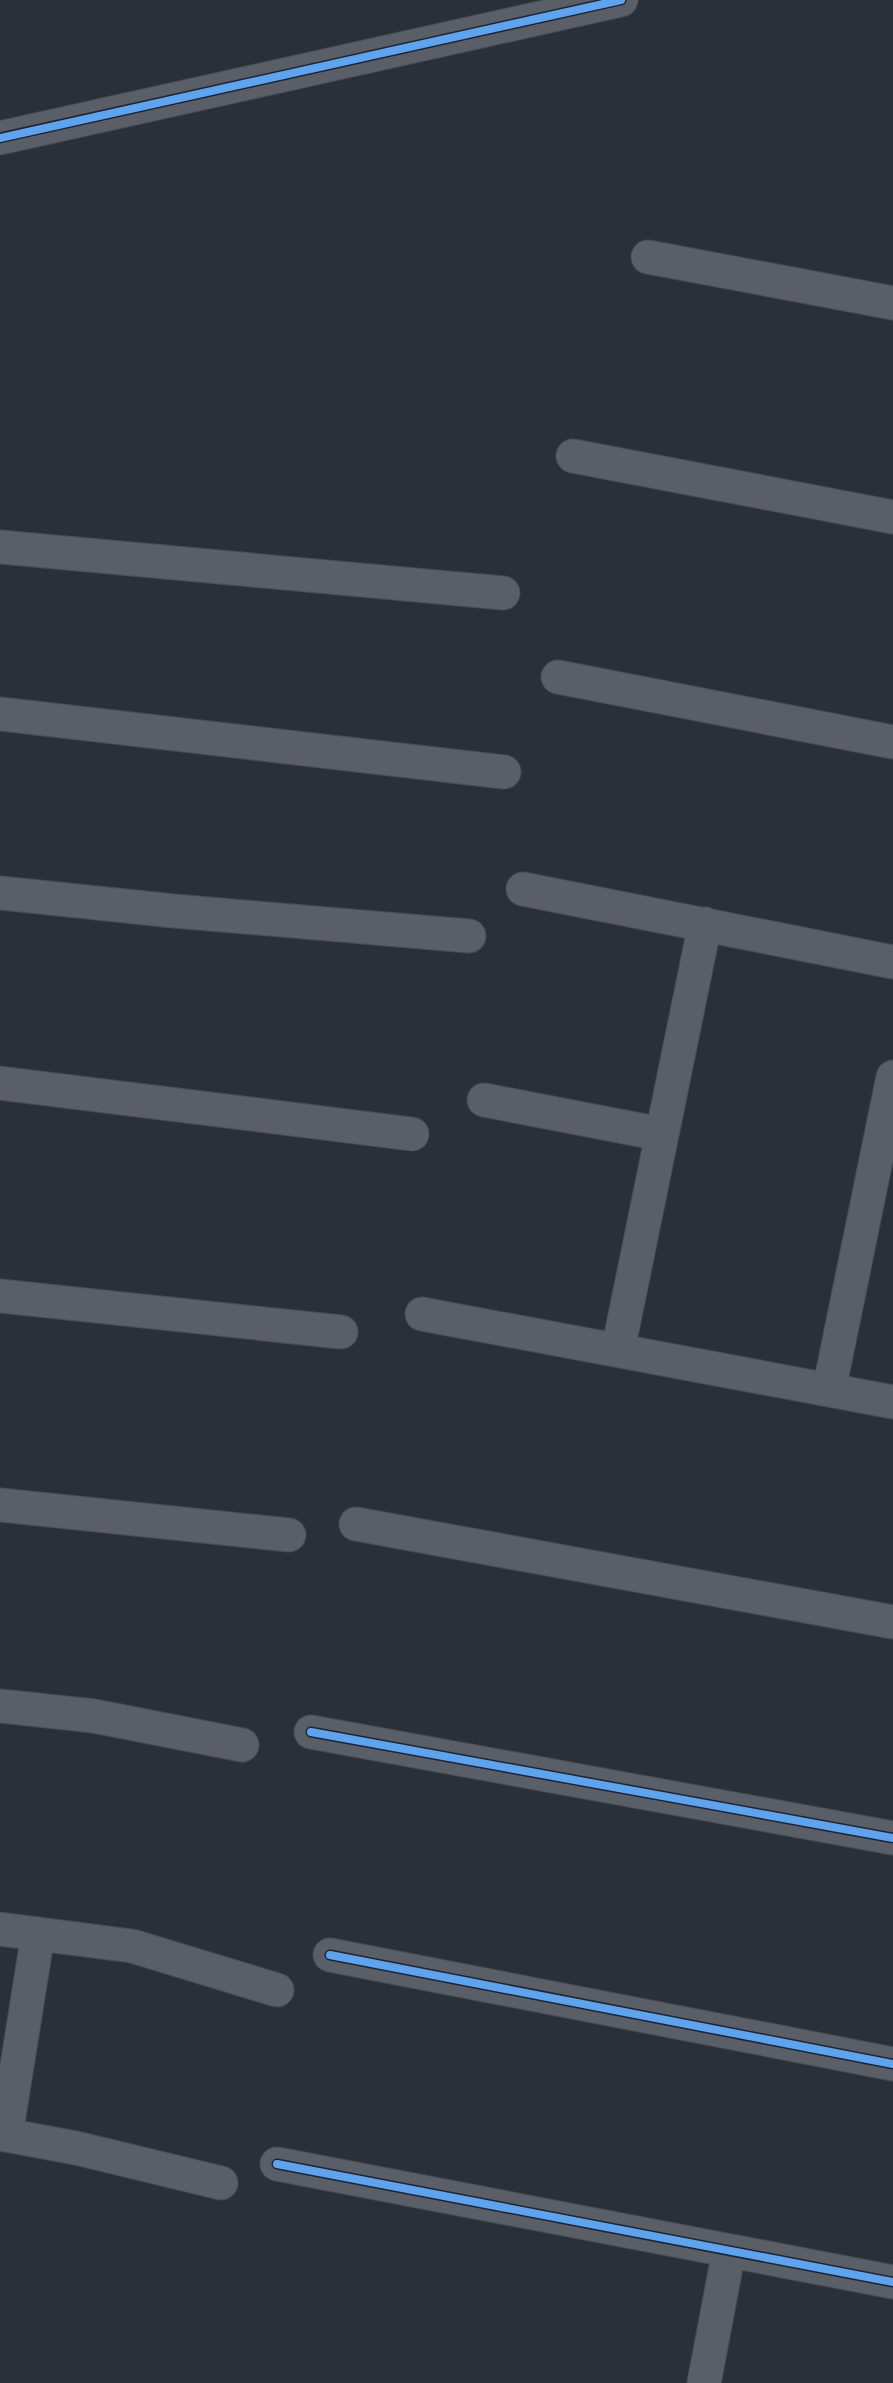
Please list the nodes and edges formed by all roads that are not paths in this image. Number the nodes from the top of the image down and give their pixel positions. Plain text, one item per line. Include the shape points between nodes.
1 (621, 0) edge
2 (0, 138) edge
3 (648, 257) dead end
4 (893, 303) edge
5 (573, 456) dead end
6 (893, 517) edge
7 (0, 547) edge
8 (503, 593) dead end
9 (558, 677) dead end
10 (0, 714) edge
11 (893, 742) edge
12 (504, 772) dead end
13 (523, 888) dead end
14 (0, 893) edge
15 (705, 924) junction
16 (469, 936) dead end
17 (893, 962) edge
18 (893, 1077) edge
19 (0, 1083) edge
20 (483, 1100) dead end
21 (412, 1134) dead end
22 (662, 1134) junction
23 (883, 1177) edge
24 (0, 1296) edge
25 (422, 1314) dead end
26 (341, 1332) dead end
27 (618, 1350) junction
28 (829, 1390) junction
29 (893, 1402) edge
30 (0, 1504) edge
31 (356, 1524) dead end
32 (289, 1536) dead end
33 (893, 1622) edge
34 (0, 1706) edge
35 (310, 1732) dead end
36 (242, 1745) dead end
37 (893, 1839) edge
38 (0, 1929) edge
39 (38, 1934) junction
40 (330, 1955) dead end
41 (277, 1990) dead end
42 (893, 2064) edge
43 (3, 2134) edge
44 (277, 2164) dead end
45 (221, 2183) dead end
46 (729, 2251) junction
47 (893, 2282) edge
48 (704, 2383) edge

1 - 2 street
3 - 4 street
5 - 6 street
7 - 8 street
9 - 11 street
10 - 12 street
13 - 15 street
14 - 16 street
15 - 17 street
15 - 22 street
18 - 23 street
19 - 21 street
20 - 22 street
22 - 27 street
23 - 28 street
24 - 26 street
25 - 27 street
27 - 28 street
28 - 29 street
30 - 32 street
31 - 33 street
34 - 36 street via 94,1716
35 - 37 street
38 - 39 street
39 - 41 street via 132,1947
39 - 43 street
40 - 42 street
43 - 45 street
44 - 46 street
46 - 47 street
46 - 48 street

